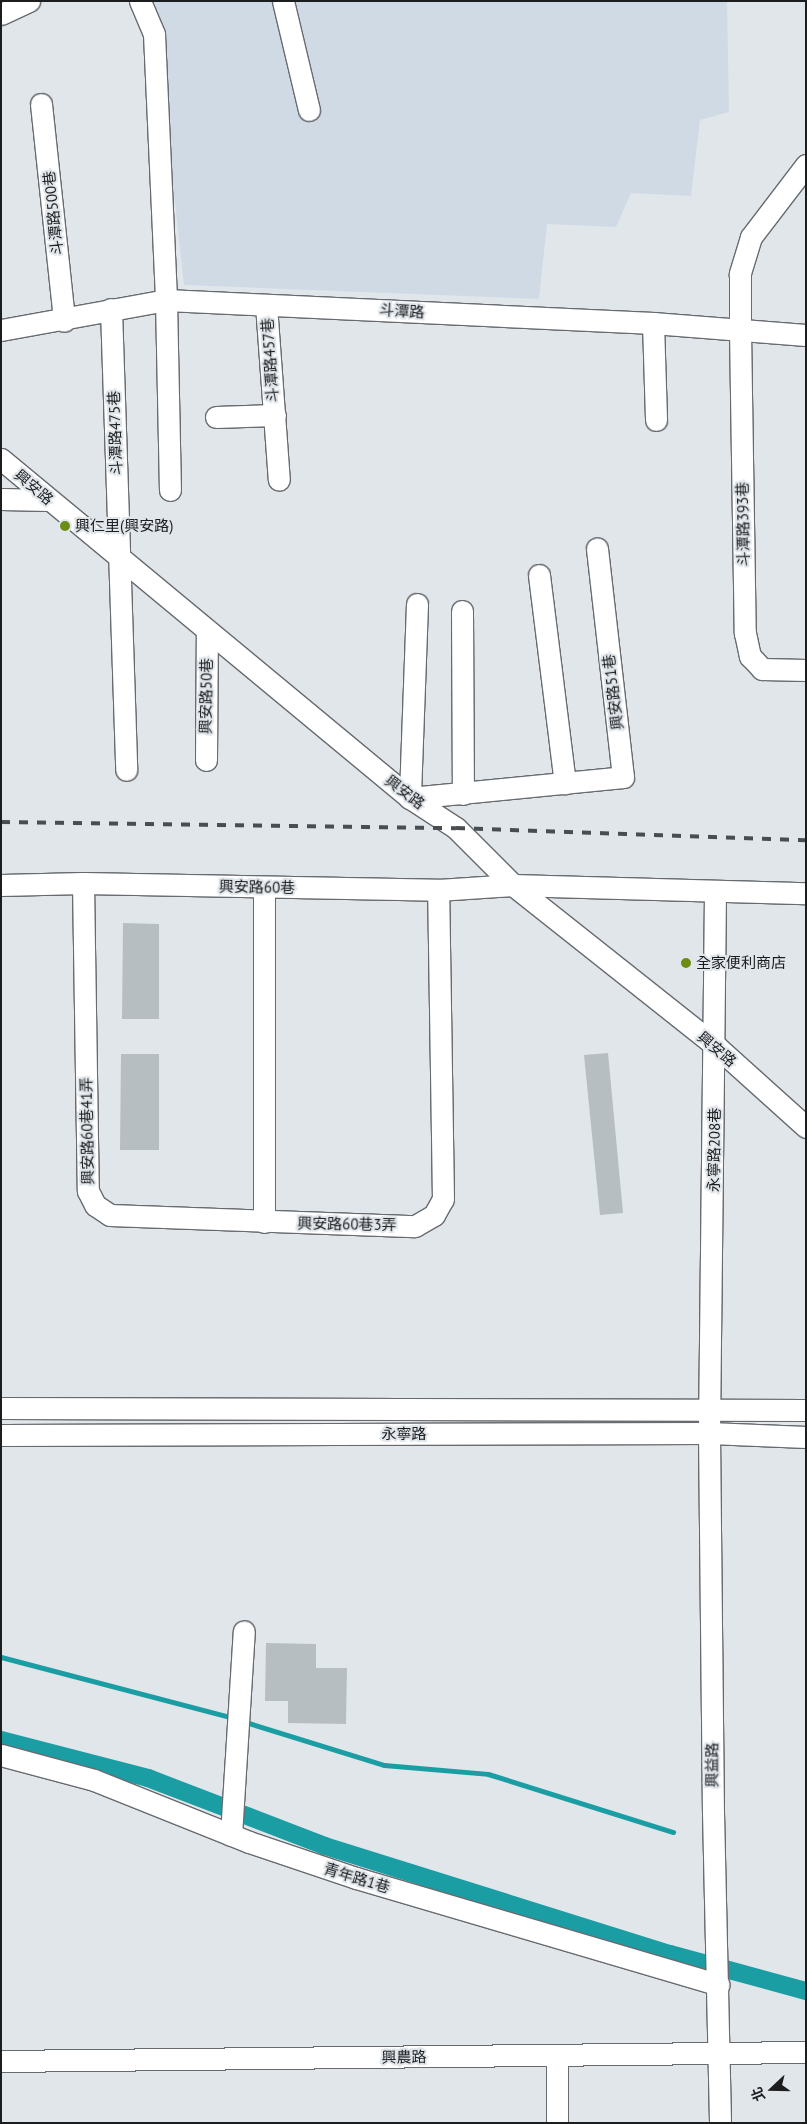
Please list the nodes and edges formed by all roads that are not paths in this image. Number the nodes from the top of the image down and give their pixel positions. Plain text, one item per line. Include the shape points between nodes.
1 (29, 1) edge
2 (140, 1) edge
3 (283, 1) edge
4 (1, 14) edge
5 (41, 104) dead end
6 (309, 110) dead end
7 (806, 165) edge
8 (166, 300) junction
9 (266, 305) junction
10 (111, 309) junction
11 (64, 321) junction
12 (653, 323) junction
13 (1, 330) edge
14 (740, 330) junction
15 (806, 335) edge
16 (274, 415) junction
17 (216, 418) dead end
18 (656, 420) dead end
19 (1, 459) edge
20 (279, 480) dead end
21 (170, 490) dead end
22 (1, 499) edge
23 (49, 500) junction
24 (597, 548) dead end
25 (120, 558) junction
26 (539, 575) dead end
27 (417, 604) dead end
28 (462, 611) dead end
29 (207, 632) junction
30 (806, 670) edge
31 (206, 760) dead end
32 (126, 770) dead end
33 (565, 783) junction
34 (463, 794) junction
35 (410, 798) junction
36 (83, 883) junction
37 (1, 885) edge
38 (513, 885) junction
39 (264, 888) junction
40 (438, 890) junction
41 (716, 893) junction
42 (806, 893) edge
43 (716, 1046) junction
44 (806, 1127) edge
45 (264, 1222) junction
46 (1, 1408) edge
47 (710, 1408) junction
48 (806, 1410) edge
49 (709, 1433) junction
50 (1, 1434) edge
51 (806, 1437) edge
52 (244, 1631) dead end
53 (1, 1755) edge
54 (231, 1835) junction
55 (719, 1985) junction
56 (806, 2052) edge
57 (719, 2053) junction
58 (557, 2056) junction
59 (1, 2061) edge
60 (557, 2123) edge
61 (720, 2123) edge

1 - 4 street
2 - 8 street via 154,34
3 - 6 street
5 - 11 street, 斗潭路500巷
7 - 14 street, 斗潭路393巷 via 751,238 740,274
8 - 9 street, 斗潭路
8 - 10 street, 斗潭路
8 - 21 street
9 - 12 street, 斗潭路
9 - 16 street, 斗潭路457巷
10 - 11 street, 斗潭路
10 - 25 street, 斗潭路475巷
11 - 13 street, 斗潭路
12 - 14 street, 斗潭路
12 - 18 street
14 - 15 street, 斗潭路
14 - 30 street, 斗潭路393巷 via 745,633 750,656 762,670
16 - 17 street, 斗潭路457巷
16 - 20 street, 斗潭路457巷
19 - 23 street, 興安路
22 - 23 street
23 - 25 street, 興安路
24 - 33 street, 興安路51巷 via 623,777
25 - 29 street, 興安路
25 - 32 street, 斗潭路475巷
26 - 33 street
27 - 35 street
28 - 34 street
29 - 31 street, 興安路50巷
29 - 35 street, 興安路
33 - 34 street, 興安路51巷
34 - 35 street, 興安路51巷
35 - 38 street, 興安路 via 456,828
36 - 37 street, 興安路60巷
36 - 39 street, 興安路60巷
36 - 45 street, 興安路60巷41弄 via 88,1191 95,1205 110,1215
38 - 40 street, 興安路60巷
38 - 41 street, 興安路60巷
38 - 43 street, 興安路
39 - 40 street, 興安路60巷
39 - 45 street
40 - 45 street, 興安路60巷3弄 via 443,1199 434,1216 415,1226
41 - 42 street, 興安路60巷
41 - 43 street, 永寧路208巷
43 - 44 street, 興安路
43 - 47 street, 永寧路208巷
46 - 47 street, 永寧路
47 - 48 street, 永寧路
47 - 49 street, 興益路
49 - 50 street, 永寧路
49 - 51 street, 永寧路
49 - 55 street, 興益路 via 713,1812
52 - 54 street
53 - 54 street, 青年路1巷 via 94,1780
54 - 55 street, 青年路1巷 via 356,1878
55 - 57 street, 興益路
56 - 57 street, 興農路
57 - 58 street, 興農路
57 - 61 street, 興益路
58 - 59 street, 興農路
58 - 60 street

